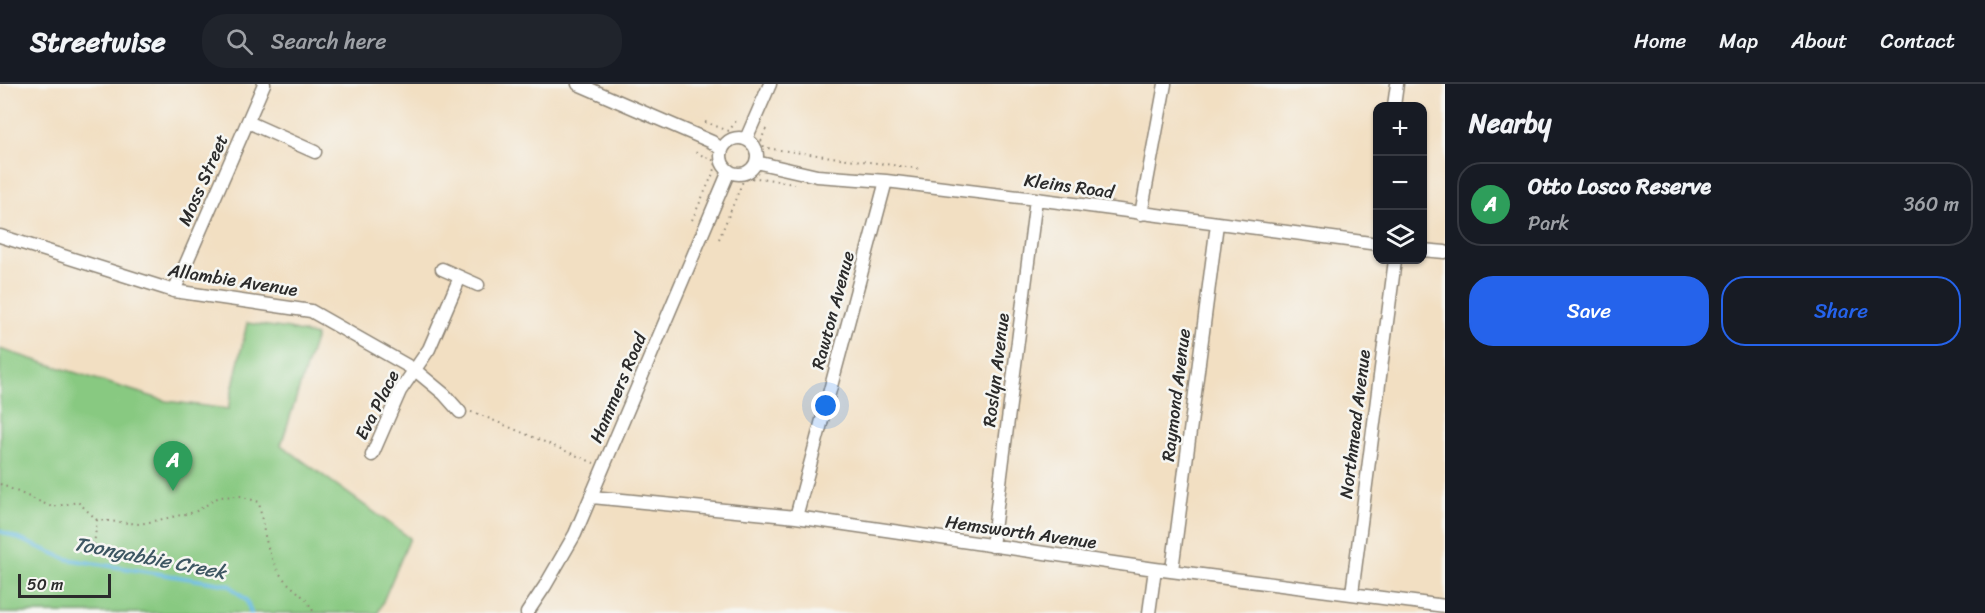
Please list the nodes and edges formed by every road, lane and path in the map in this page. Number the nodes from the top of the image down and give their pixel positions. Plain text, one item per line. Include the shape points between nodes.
1 (264, 84) edge
2 (578, 84) edge
3 (770, 84) edge
4 (1165, 84) edge
5 (1397, 84) edge
6 (1395, 102) edge
7 (736, 121) dead end
8 (248, 122) junction
9 (705, 122) dead end
10 (766, 129) dead end
11 (746, 139) junction
12 (722, 150) junction
13 (692, 151) dead end
14 (315, 152) dead end
15 (756, 162) junction
16 (921, 169) dead end
17 (729, 171) junction
18 (886, 181) junction
19 (798, 185) dead end
20 (1036, 199) junction
21 (1141, 214) junction
22 (692, 220) dead end
23 (1217, 224) junction
24 (0, 236) edge
25 (719, 239) dead end
26 (1373, 244) edge
27 (1427, 250) edge
28 (1445, 252) edge
29 (1394, 264) edge
30 (442, 269) dead end
31 (460, 277) junction
32 (478, 285) dead end
33 (174, 291) junction
34 (415, 370) junction
35 (460, 412) joint
36 (372, 455) dead end
37 (605, 467) junction
38 (0, 484) edge
39 (592, 497) junction
40 (796, 517) junction
41 (97, 520) junction
42 (94, 545) dead end
43 (992, 546) junction
44 (1155, 569) junction
45 (1172, 570) junction
46 (1352, 593) junction
47 (1445, 606) edge
48 (314, 613) edge
49 (527, 613) edge
50 (1149, 613) edge

1 - 8 street, Moss Street
2 - 12 street via 712,142
3 - 11 street
4 - 21 street
5 - 6 street
7 - 9 path via 729,131
8 - 14 street
8 - 33 street, Moss Street
10 - 16 path via 761,140 764,147
11 - 12 street via 729,141
11 - 15 street via 757,151
12 - 17 street via 721,159
13 - 22 path via 715,161 716,167
15 - 17 street via 745,173
15 - 18 street, Kleins Road via 817,176
17 - 37 street, Hammers Road
18 - 20 street, Kleins Road
18 - 40 street, Rawton Avenue
19 - 25 path via 748,178
20 - 21 street, Kleins Road
20 - 43 street, Roslyn Avenue
21 - 23 street, Kleins Road
23 - 26 street, Kleins Road
23 - 45 street, Raymond Avenue
24 - 33 street, Allambie Avenue
27 - 28 street
29 - 46 street, Northmead Avenue
30 - 31 street
31 - 32 street
31 - 34 street, Eva Place via 429,349
33 - 34 street, Allambie Avenue via 311,311
34 - 35 street, Allambie Avenue
34 - 36 street, Eva Place via 400,391
35 - 37 path via 477,413
37 - 39 street, Hammers Road
38 - 41 path via 52,507 78,502
39 - 40 street, Hemsworth Avenue
39 - 49 street, Hammers Road via 560,561
40 - 43 street, Hemsworth Avenue
41 - 42 path
41 - 48 path via 140,524 195,512 219,497 240,496 259,502 266,542 281,575 308,601
43 - 44 street, Hemsworth Avenue
44 - 45 street, Hemsworth Avenue
44 - 50 street
45 - 46 street, Hemsworth Avenue
46 - 47 street, Hemsworth Avenue

